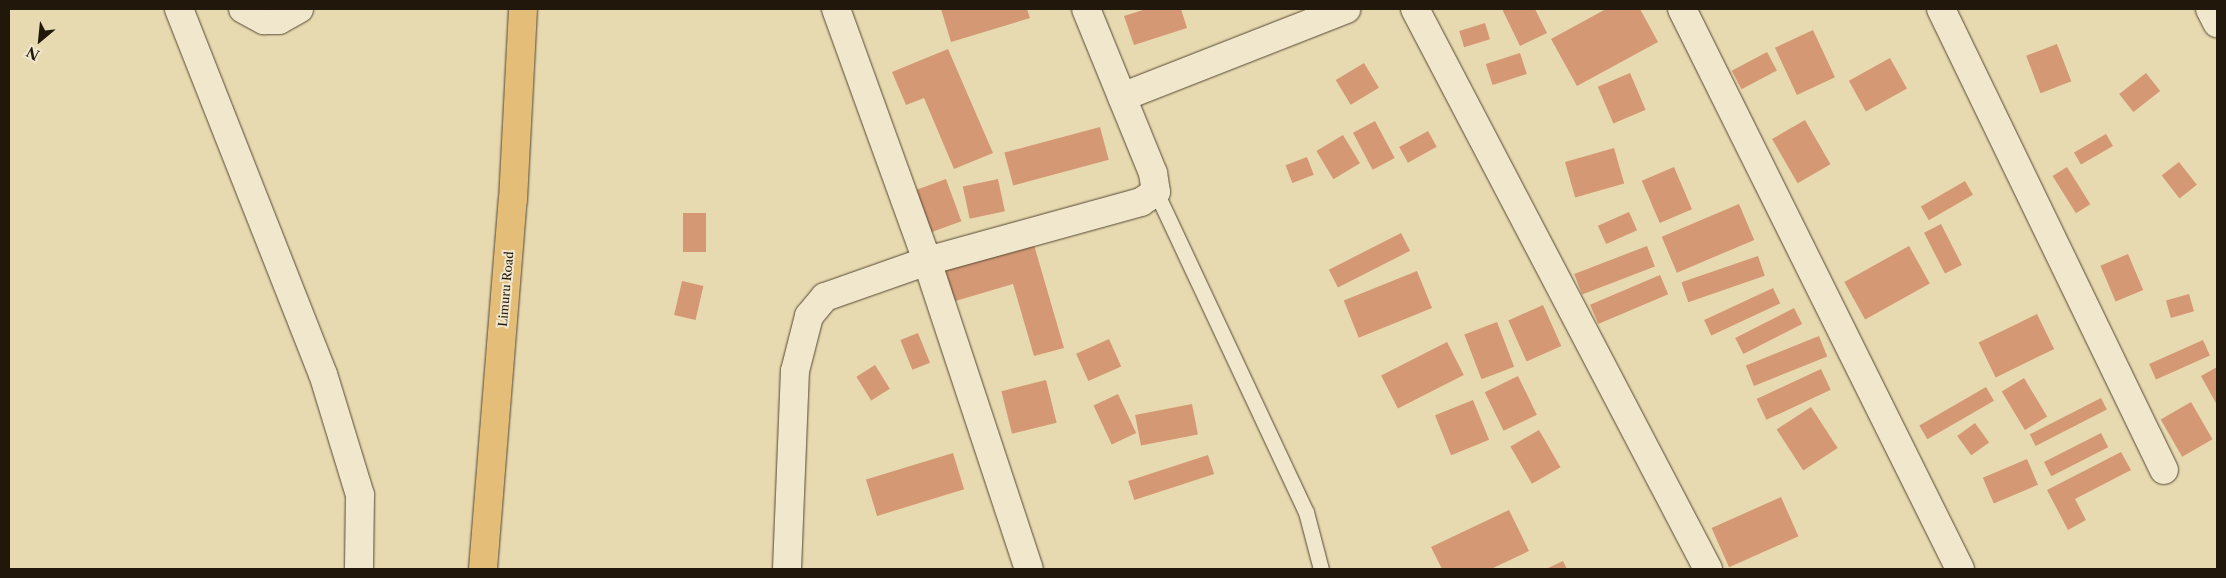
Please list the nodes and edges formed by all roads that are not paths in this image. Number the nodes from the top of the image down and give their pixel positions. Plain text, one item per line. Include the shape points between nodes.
1 (179, 9) edge
2 (243, 9) edge
3 (299, 9) edge
4 (523, 9) edge
5 (836, 9) edge
6 (1086, 9) edge
7 (1346, 9) edge
8 (1415, 9) edge
9 (1682, 9) edge
10 (1941, 9) edge
11 (2210, 9) edge
12 (2217, 23) edge
13 (1122, 97) junction
14 (1156, 192) junction
15 (927, 262) junction
16 (2164, 470) dead end
17 (359, 569) edge
18 (483, 569) edge
19 (787, 569) edge
20 (1029, 569) edge
21 (1321, 569) edge
22 (1708, 569) edge
23 (1960, 569) edge

1 - 17 street via 323,374 360,495
2 - 3 street via 264,20 279,20
4 - 18 highway, Limuru Road via 513,200
5 - 15 street
6 - 13 street
7 - 13 street
8 - 22 street
9 - 23 street
10 - 16 street
11 - 12 street
13 - 14 street via 1153,173
14 - 15 street via 1142,202
14 - 21 lane via 1306,512
15 - 19 street via 825,297 809,316 795,371
15 - 20 street

